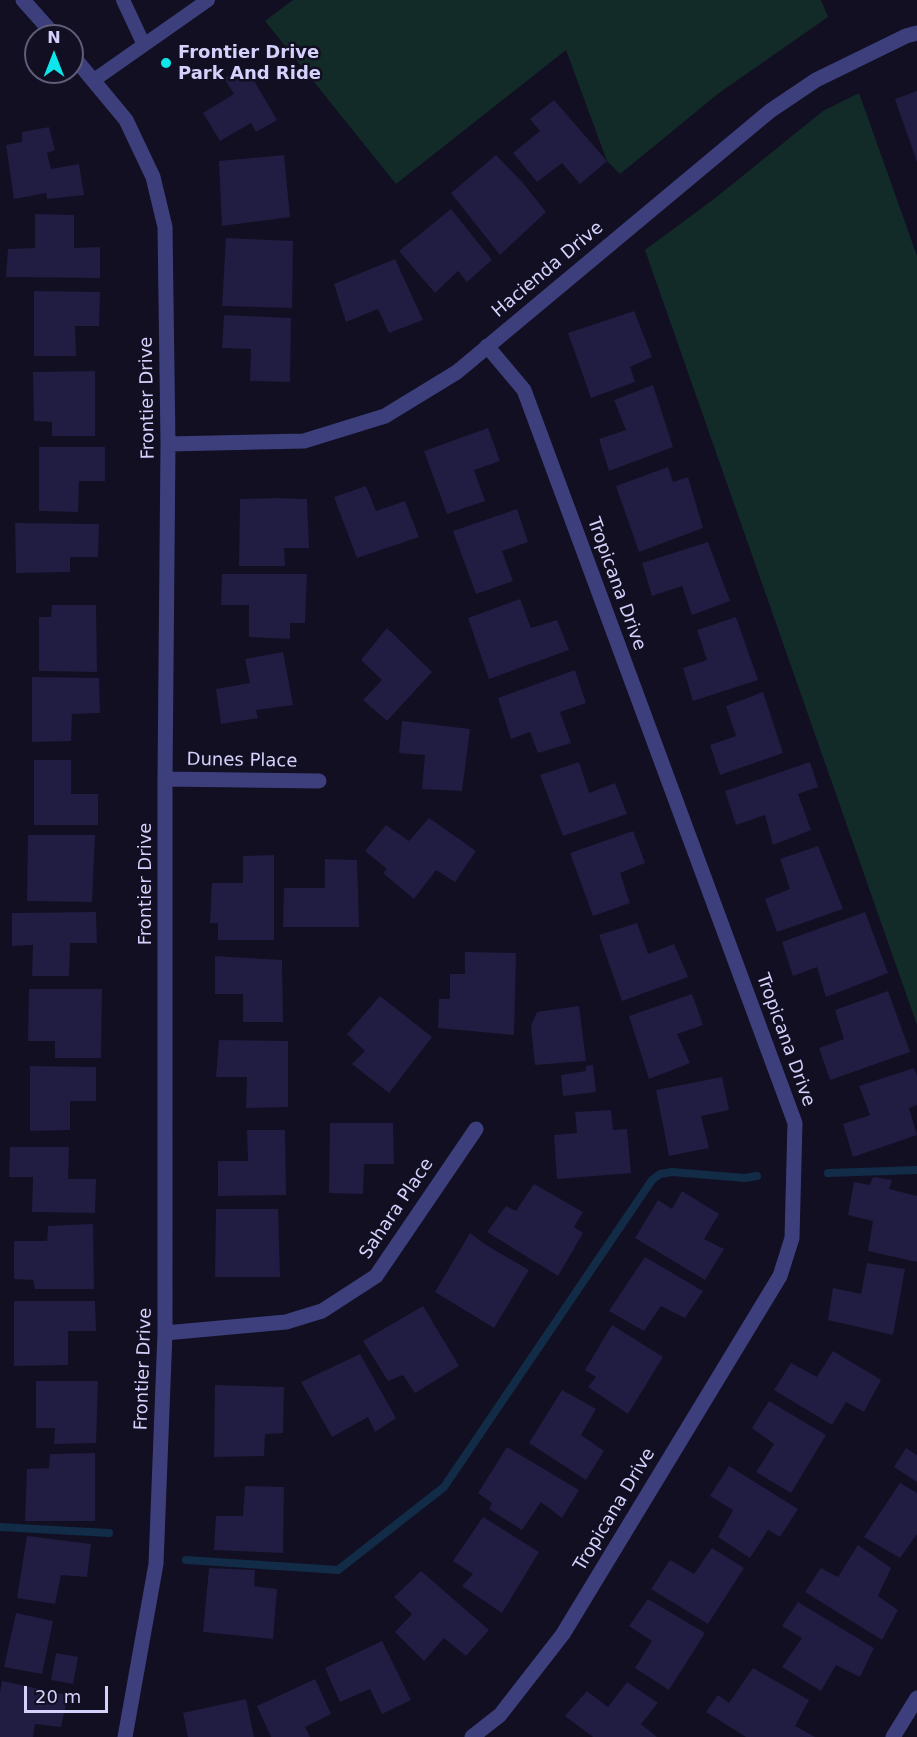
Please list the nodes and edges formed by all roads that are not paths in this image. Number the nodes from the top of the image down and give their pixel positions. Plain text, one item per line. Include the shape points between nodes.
1 (23, 0) edge
2 (123, 0) edge
3 (208, 0) edge
4 (44, 24) edge
5 (917, 33) edge
6 (144, 45) junction
7 (84, 69) edge
8 (94, 80) junction
9 (487, 346) junction
10 (168, 444) junction
11 (165, 779) junction
12 (319, 781) dead end
13 (476, 1129) dead end
14 (165, 1333) junction
15 (917, 1698) edge
16 (125, 1737) edge
17 (472, 1737) edge
18 (893, 1737) edge

1 - 4 street
2 - 6 lane
3 - 6 lane
5 - 9 street, Hacienda Drive via 816,80 770,111
6 - 8 lane
7 - 8 street, Frontier Drive
8 - 10 street, Frontier Drive via 126,120 153,177 165,227
9 - 10 street, Hacienda Drive via 457,372 385,416 304,441
9 - 17 street, Tropicana Drive via 524,390 795,1123 792,1238 780,1276 563,1634 500,1714
10 - 11 street, Frontier Drive
11 - 12 street, Dunes Place
11 - 14 street, Frontier Drive
13 - 14 street, Sahara Place via 376,1276 358,1288 321,1311 286,1322
14 - 16 street, Frontier Drive via 156,1564
15 - 18 street

